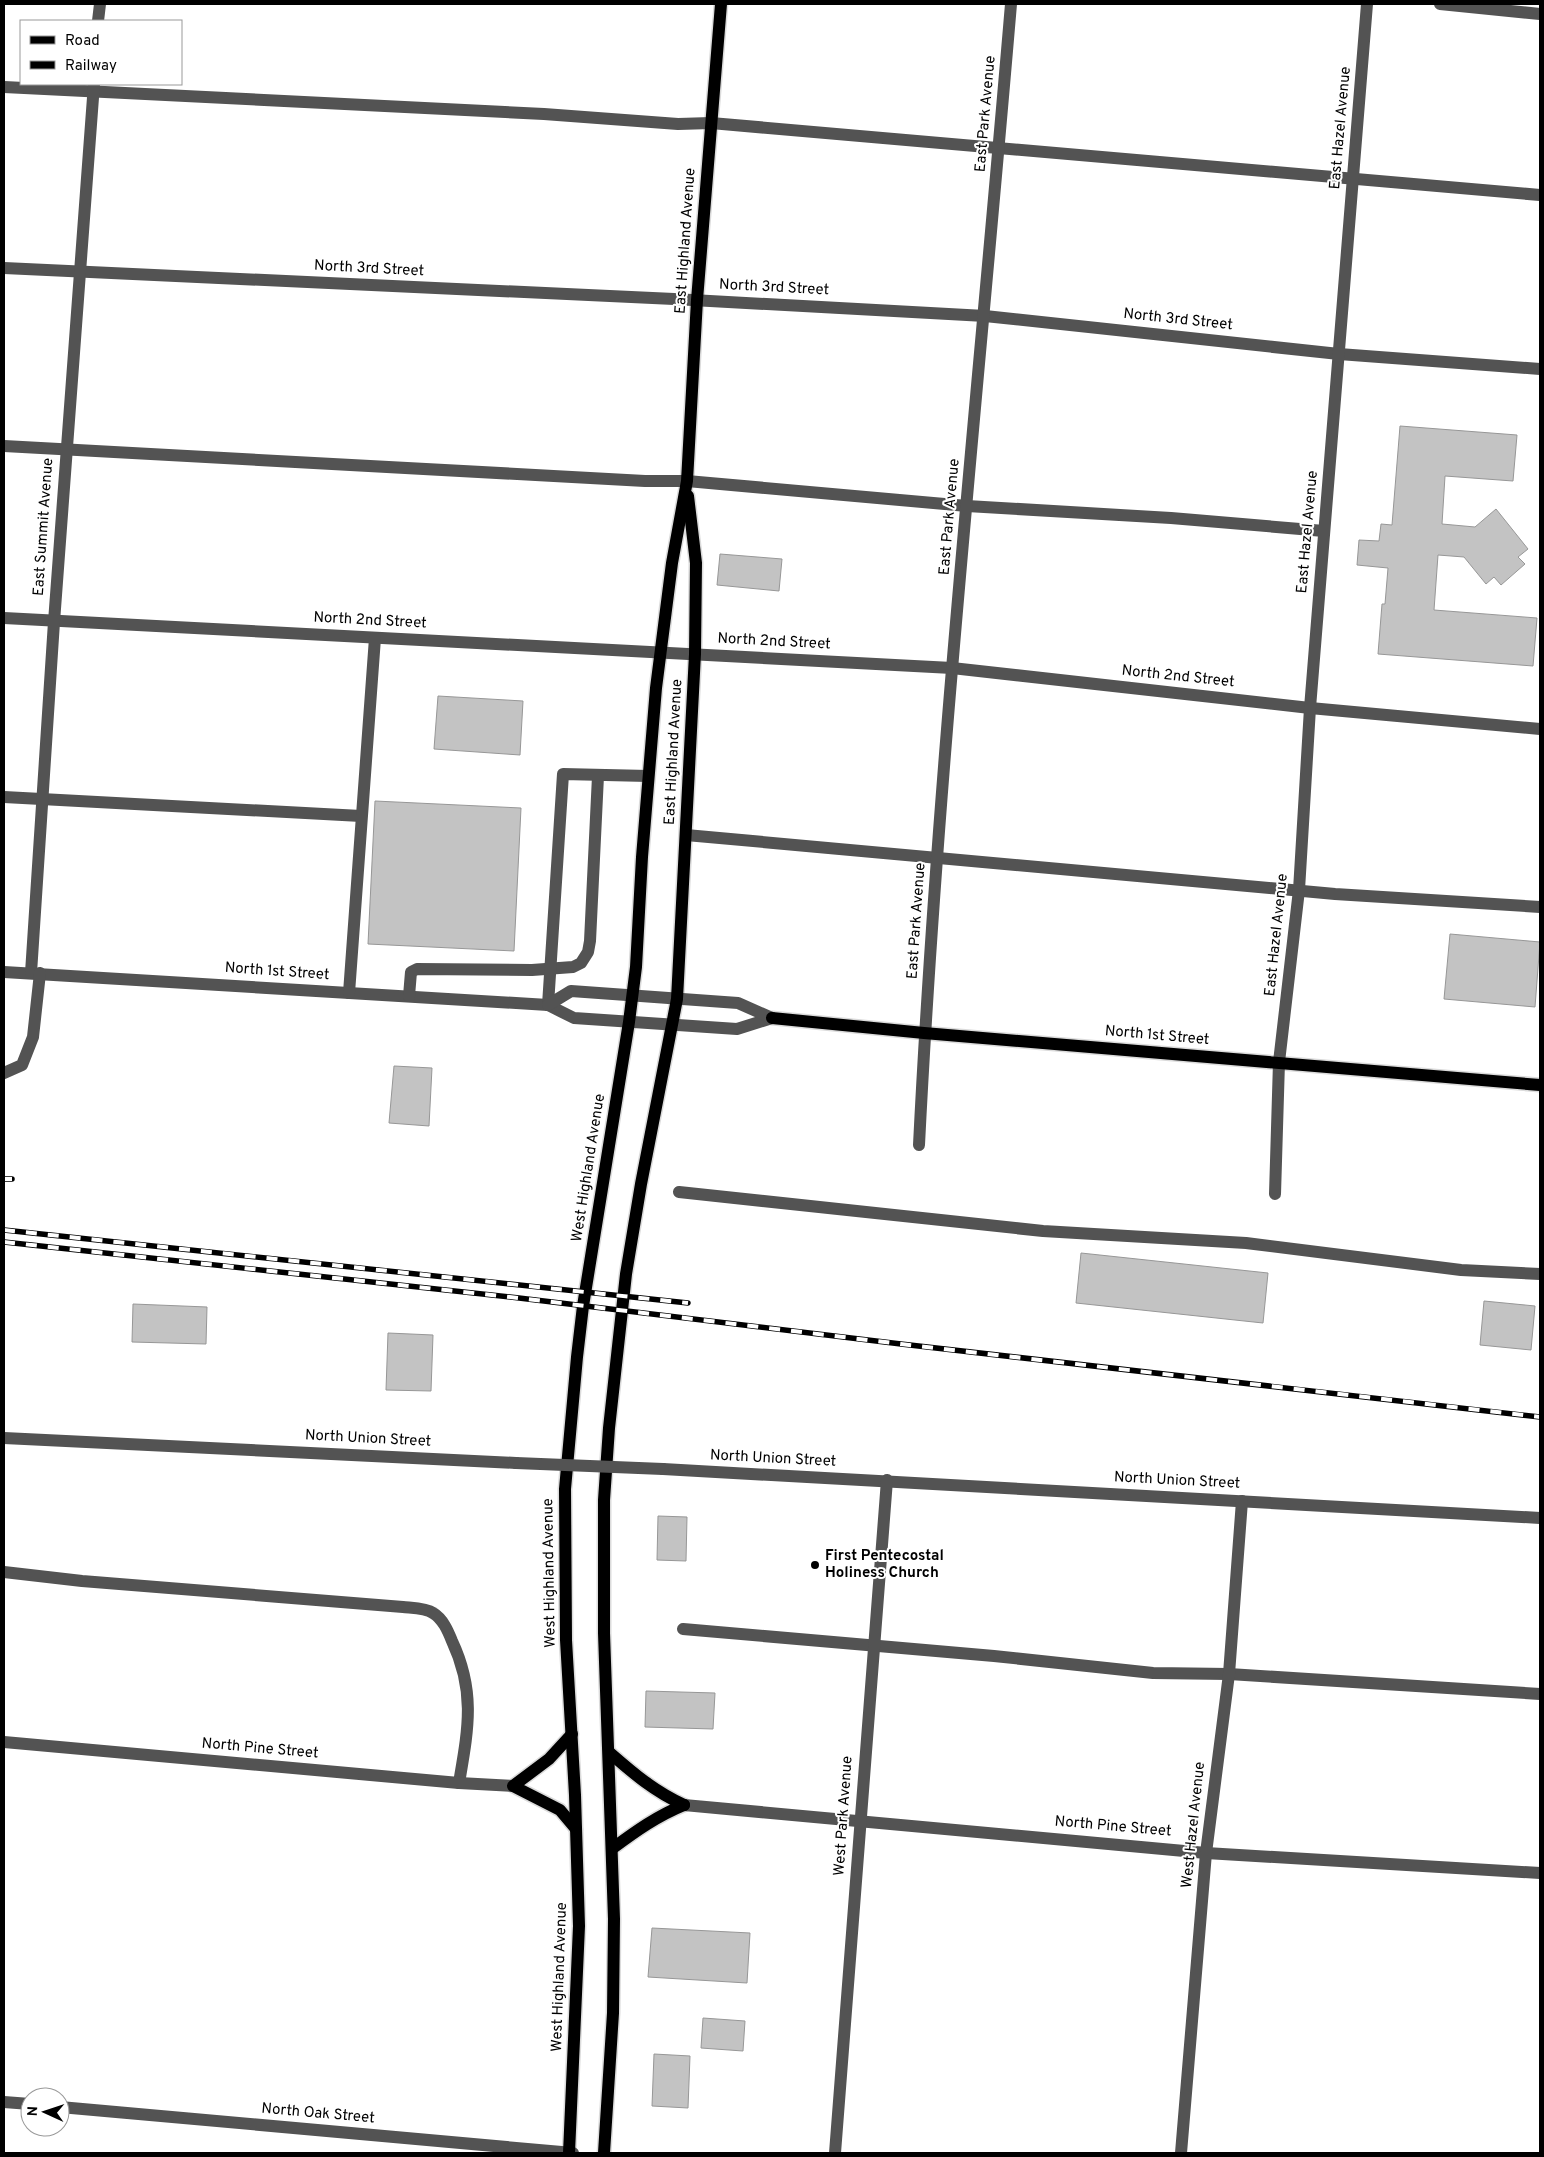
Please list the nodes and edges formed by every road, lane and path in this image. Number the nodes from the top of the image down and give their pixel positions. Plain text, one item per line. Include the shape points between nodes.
1 (100, 4) edge
2 (721, 4) edge
3 (1012, 4) edge
4 (1367, 4) edge
5 (1440, 4) edge
6 (1540, 14) edge
7 (98, 20) edge
8 (4, 87) edge
9 (93, 88) edge
10 (711, 123) junction
11 (999, 147) junction
12 (1354, 178) junction
13 (1540, 195) edge
14 (4, 268) edge
15 (79, 273) junction
16 (697, 300) junction
17 (984, 316) junction
18 (1339, 354) junction
19 (1540, 369) edge
20 (4, 446) edge
21 (66, 450) junction
22 (687, 481) junction
23 (967, 506) junction
24 (1324, 531) junction
25 (4, 618) edge
26 (54, 622) junction
27 (375, 638) junction
28 (660, 652) junction
29 (694, 654) junction
30 (952, 668) junction
31 (1310, 708) junction
32 (1540, 729) edge
33 (598, 776) junction
34 (648, 776) junction
35 (4, 796) edge
36 (42, 799) junction
37 (361, 816) junction
38 (686, 835) junction
39 (938, 858) junction
40 (1299, 890) junction
41 (1540, 907) edge
42 (549, 969) junction
43 (4, 972) edge
44 (35, 973) junction
45 (350, 993) junction
46 (410, 996) junction
47 (632, 996) junction
48 (678, 999) junction
49 (548, 1005) junction
50 (772, 1018) junction
51 (630, 1022) junction
52 (673, 1025) junction
53 (924, 1033) junction
54 (1278, 1062) junction
55 (4, 1073) edge
56 (1540, 1085) edge
57 (918, 1145) dead end
58 (679, 1192) dead end
59 (1275, 1194) dead end
60 (1540, 1274) edge
61 (4, 1438) edge
62 (887, 1480) junction
63 (1242, 1501) junction
64 (1540, 1518) edge
65 (4, 1572) edge
66 (684, 1629) dead end
67 (874, 1647) junction
68 (1229, 1674) junction
69 (1540, 1694) edge
70 (572, 1734) junction
71 (4, 1742) edge
72 (610, 1753) junction
73 (458, 1783) junction
74 (513, 1786) junction
75 (684, 1805) junction
76 (860, 1820) junction
77 (576, 1829) junction
78 (613, 1848) junction
79 (1206, 1853) junction
80 (1540, 1873) edge
81 (4, 2102) edge
82 (20, 2103) edge
83 (70, 2108) edge
84 (569, 2153) edge
85 (573, 2153) edge
86 (604, 2153) edge
87 (835, 2153) edge
88 (1181, 2153) edge

1 - 7 street
2 - 10 main road, East Highland Avenue
3 - 11 street, East Park Avenue
4 - 12 street, East Hazel Avenue
5 - 6 street
8 - 9 street
9 - 10 street via 678,124
9 - 15 street, East Summit Avenue
10 - 11 street
10 - 16 main road, East Highland Avenue
11 - 12 street
11 - 17 street, East Park Avenue
12 - 13 street
12 - 18 street, East Hazel Avenue
14 - 15 street, North 3rd Street
15 - 16 street, North 3rd Street
15 - 21 street, East Summit Avenue
16 - 17 street, North 3rd Street
16 - 22 main road, East Highland Avenue
17 - 18 street, North 3rd Street
17 - 23 street, East Park Avenue
18 - 19 street, North 3rd Street
18 - 24 street, East Hazel Avenue
20 - 21 street
21 - 22 street
21 - 26 street, East Summit Avenue
22 - 23 street
22 - 28 main road, East Highland Avenue
22 - 29 main road, East Highland Avenue via 696,563
23 - 24 street
23 - 30 street, East Park Avenue
24 - 31 street, East Hazel Avenue
25 - 26 street, North 2nd Street
26 - 27 street, North 2nd Street
26 - 36 street, East Summit Avenue
27 - 28 street, North 2nd Street
27 - 37 street
28 - 29 street, North 2nd Street
28 - 34 main road, East Highland Avenue
29 - 30 street, North 2nd Street
29 - 38 main road, East Highland Avenue
30 - 31 street, North 2nd Street
30 - 39 street, East Park Avenue
31 - 32 street, North 2nd Street
31 - 40 street, East Hazel Avenue
33 - 34 street
33 - 42 street via 588,952 581,963 573,967
33 - 42 street via 563,774
34 - 47 main road, East Highland Avenue
35 - 36 street
36 - 37 street
36 - 44 street, East Summit Avenue
37 - 45 street
38 - 39 street
38 - 48 main road, East Highland Avenue
39 - 40 street
39 - 53 street, East Park Avenue
40 - 41 street
40 - 54 street, East Hazel Avenue
42 - 46 street via 417,969 412,972
42 - 49 street
43 - 44 street, North 1st Street
44 - 45 street, North 1st Street
44 - 55 street, East Summit Avenue via 33,1037 22,1065
45 - 46 street, North 1st Street
46 - 49 street, North 1st Street
47 - 48 street, North 1st Street
47 - 49 street, North 1st Street via 571,991
47 - 51 main road, West Highland Avenue
48 - 50 street, North 1st Street via 738,1004
48 - 52 main road, East Highland Avenue
49 - 51 street, North 1st Street via 574,1018
50 - 52 street, North 1st Street via 737,1029
50 - 53 main road, North 1st Street
51 - 52 street, North 1st Street
51 - 70 main road, West Highland Avenue via 583,1306 569,1436 564,1549
52 - 72 main road via 626,1274 609,1428 602,1561
53 - 54 main road, North 1st Street
53 - 57 street
54 - 56 main road, North 1st Street
54 - 59 street
58 - 60 street via 1043,1232 1246,1243 1461,1270
61 - 62 street, North Union Street, bridge
62 - 63 street, North Union Street
62 - 67 street, West Park Avenue
63 - 64 street, North Union Street
63 - 68 street, West Hazel Avenue
65 - 73 street via 432,1612 445,1626 460,1658 469,1700 468,1730
66 - 67 street
67 - 68 street via 1153,1673
67 - 76 street, West Park Avenue
68 - 69 street
68 - 79 street, West Hazel Avenue
70 - 74 main road via 549,1759
70 - 77 main road, West Highland Avenue
71 - 73 street, North Pine Street
72 - 75 main road via 644,1783
72 - 78 main road
73 - 74 street, North Pine Street
74 - 77 main road via 560,1810
75 - 76 street, North Pine Street
75 - 78 main road via 664,1813
76 - 79 street, North Pine Street
76 - 87 street, West Park Avenue
77 - 84 main road, West Highland Avenue via 579,1926
78 - 86 main road via 613,2013
79 - 80 street, North Pine Street
79 - 88 street, West Hazel Avenue
81 - 82 street
83 - 84 street, North Oak Street
84 - 85 street, North Oak Street

